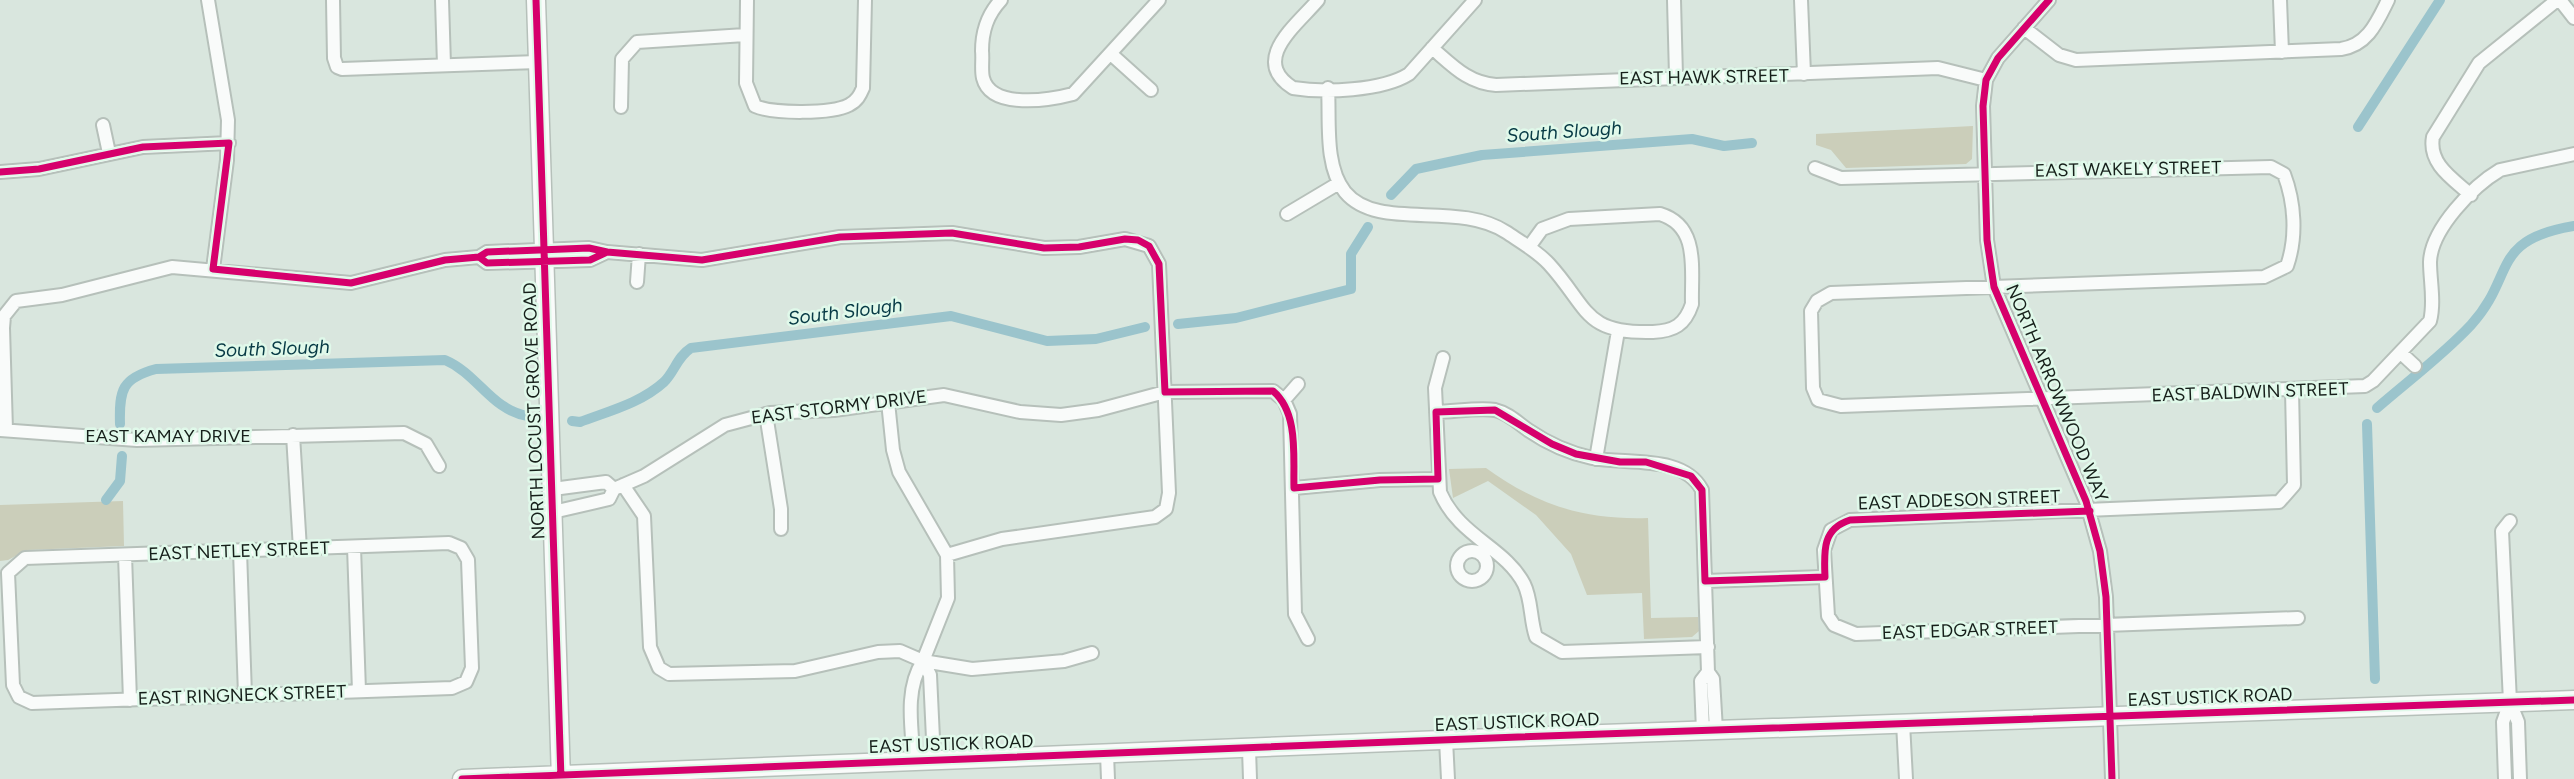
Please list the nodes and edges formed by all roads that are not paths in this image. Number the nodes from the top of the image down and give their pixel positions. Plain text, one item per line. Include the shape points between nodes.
1 (208, 0) edge
2 (333, 0) edge
3 (442, 0) edge
4 (536, 0) edge
5 (747, 0) edge
6 (865, 0) edge
7 (1000, 0) edge
8 (1159, 0) edge
9 (1318, 0) edge
10 (1475, 0) edge
11 (1674, 0) edge
12 (1801, 0) edge
13 (2049, 0) edge
14 (2280, 0) edge
15 (2388, 0) edge
16 (2558, 0) edge
17 (2574, 18) edge
18 (2024, 28) junction
19 (745, 35) junction
20 (1433, 48) junction
21 (2282, 52) junction
22 (1111, 54) junction
23 (538, 62) junction
24 (444, 65) junction
25 (1804, 74) junction
26 (1676, 76) junction
27 (1986, 80) junction
28 (1328, 89) junction
29 (1150, 90) dead end
30 (621, 107) dead end
31 (103, 125) dead end
32 (229, 143) junction
33 (109, 153) junction
34 (2574, 154) edge
35 (1815, 168) dead end
36 (0, 172) edge
37 (1984, 173) junction
38 (1339, 183) junction
39 (2471, 195) junction
40 (1287, 214) dead end
41 (1529, 247) junction
42 (639, 254) junction
43 (545, 256) junction
44 (213, 269) junction
45 (637, 282) dead end
46 (1994, 287) junction
47 (1618, 331) junction
48 (2401, 353) junction
49 (1443, 358) dead end
50 (2414, 366) dead end
51 (1298, 384) dead end
52 (2292, 390) junction
53 (1165, 392) junction
54 (2044, 399) junction
55 (1284, 400) junction
56 (888, 402) junction
57 (1436, 412) junction
58 (766, 414) junction
59 (3, 430) edge
60 (293, 435) junction
61 (1596, 459) junction
62 (439, 466) dead end
63 (1438, 479) junction
64 (619, 487) junction
65 (1294, 488) junction
66 (553, 489) junction
67 (2090, 511) junction
68 (554, 512) junction
69 (2510, 521) dead end
70 (781, 529) dead end
71 (354, 547) junction
72 (300, 549) junction
73 (240, 551) junction
74 (125, 555) junction
75 (947, 555) junction
76 (1825, 577) junction
77 (1706, 581) junction
78 (2298, 618) dead end
79 (5, 622) edge
80 (2107, 625) junction
81 (1308, 639) dead end
82 (1708, 647) junction
83 (1092, 653) dead end
84 (923, 662) junction
85 (466, 682) joint
86 (359, 691) junction
87 (245, 695) junction
88 (130, 700) junction
89 (2574, 700) edge
90 (2510, 702) junction
91 (2110, 716) junction
92 (1903, 723) junction
93 (1709, 731) junction
94 (1446, 740) junction
95 (1249, 749) junction
96 (1107, 754) junction
97 (934, 760) junction
98 (914, 762) junction
99 (561, 777) edge
100 (462, 779) edge
101 (1108, 779) edge
102 (1250, 779) edge
103 (1448, 779) edge
104 (1906, 779) edge
105 (2112, 779) edge
106 (2505, 779) edge
107 (2520, 779) edge

1 - 32 street
2 - 24 street via 337,67
3 - 24 street
4 - 23 main road, NORTH LOCUST GROVE ROAD
5 - 19 street
6 - 19 street via 863,88 856,100 836,109 773,112 755,106 746,83
7 - 22 street via 982,36 983,79 991,92 1012,99 1073,94
8 - 22 street
9 - 28 street via 1276,49 1274,60 1276,72 1293,88
10 - 20 street
11 - 26 street
12 - 25 street
13 - 18 street, NORTH ARROWWOOD WAY
14 - 21 street
15 - 21 street via 2368,36 2355,45
16 - 17 street
16 - 39 street via 2479,63 2433,137 2436,162
18 - 21 street via 2051,50 2076,60
18 - 27 street, NORTH ARROWWOOD WAY via 1997,58
19 - 30 street via 637,42 622,59
20 - 26 street, EAST HAWK STREET via 1463,75 1484,84
20 - 28 street via 1398,80
22 - 29 street
23 - 24 street
23 - 43 main road, NORTH LOCUST GROVE ROAD
25 - 26 street, EAST HAWK STREET
25 - 27 street, EAST HAWK STREET via 1938,68
27 - 37 street, NORTH ARROWWOOD WAY
28 - 38 street via 1332,162
31 - 33 street
32 - 33 street
32 - 44 street
33 - 36 street via 39,169
34 - 39 street, EAST BALDWIN STREET via 2500,170
35 - 37 street, EAST WAKELY STREET via 1841,178
37 - 46 street, NORTH ARROWWOOD WAY
37 - 46 street, EAST WAKELY STREET via 2272,167 2284,174 2291,193 2294,248 2287,266 2276,274
38 - 40 street
38 - 41 street via 1354,201 1376,211 1470,216 1492,223
39 - 48 street, EAST BALDWIN STREET via 2437,233 2430,261 2430,321
41 - 47 street via 1550,265 1588,315
41 - 47 street via 1542,229 1569,219 1660,214 1681,224 1689,242 1692,304 1682,323 1665,331
42 - 43 street via 607,252 590,260
42 - 45 street
42 - 53 street via 702,260 830,238 952,233 1044,248 1125,239 1149,246 1159,264
43 - 44 street via 487,263 479,257 445,260 351,283
43 - 66 main road, NORTH LOCUST GROVE ROAD
44 - 59 street via 159,269 62,295 16,301 9,307 3,328
46 - 54 street, NORTH ARROWWOOD WAY
46 - 54 street, EAST BALDWIN STREET via 1831,293 1817,300 1811,311 1813,388 1818,400 1829,404
47 - 61 street
48 - 50 street
48 - 52 street, EAST BALDWIN STREET via 2365,386
49 - 57 street via 1435,388
51 - 55 street
52 - 54 street, EAST BALDWIN STREET
52 - 67 street, EAST ADDESON STREET via 2294,485 2288,495 2268,505
53 - 55 street, EAST STORMY DRIVE via 1262,389
53 - 56 street, EAST STORMY DRIVE via 1061,415 1020,412 944,395
53 - 75 street via 1166,509 1155,517 1002,539
54 - 67 street, NORTH ARROWWOOD WAY
55 - 65 street via 1290,414
56 - 58 street, EAST STORMY DRIVE
56 - 75 street via 899,472
57 - 61 street via 1495,410 1552,444
57 - 63 street
58 - 64 street, EAST STORMY DRIVE via 725,425
58 - 70 street
59 - 60 street, EAST KAMAY DRIVE via 138,440
60 - 62 street, EAST KAMAY DRIVE via 404,433 426,444
60 - 72 street
61 - 77 street via 1673,468 1697,482 1702,490
63 - 65 street
63 - 82 street via 1446,506 1466,531 1525,585 1536,637 1546,646 1562,652
64 - 66 street via 606,482
64 - 68 street, EAST STORMY DRIVE via 609,499
64 - 84 street via 644,516 650,647 659,668 680,676 784,672 901,651
65 - 81 street via 1295,614
66 - 68 main road, NORTH LOCUST GROVE ROAD
67 - 76 street, EAST ADDESON STREET via 1850,520 1831,530 1824,550
67 - 80 street, NORTH ARROWWOOD WAY via 2104,574
68 - 99 main road, NORTH LOCUST GROVE ROAD
69 - 90 street via 2502,531
71 - 72 street, EAST NETLEY STREET
71 - 85 street, EAST NETLEY STREET via 449,543 461,548 468,560 471,627 472,668
71 - 86 street
72 - 73 street, EAST NETLEY STREET
73 - 74 street, EAST NETLEY STREET
73 - 87 street
74 - 79 street, EAST NETLEY STREET via 17,562 8,573
74 - 88 street
75 - 84 street via 948,598
76 - 77 street
76 - 80 street, EAST EDGAR STREET via 1826,609 1835,625 1856,634
77 - 82 street
78 - 80 street, EAST EDGAR STREET
79 - 88 street, EAST RINGNECK STREET via 13,685 19,697 32,703
80 - 91 street, NORTH ARROWWOOD WAY
82 - 93 street via 1708,672 1713,679
83 - 84 street via 1064,661 972,669
84 - 97 street via 930,675
84 - 98 street via 915,674 911,699
85 - 86 street, EAST RINGNECK STREET via 452,688
86 - 87 street, EAST RINGNECK STREET
87 - 88 street, EAST RINGNECK STREET
89 - 90 main road, EAST USTICK ROAD
90 - 91 main road, EAST USTICK ROAD
90 - 106 street via 2503,722
90 - 107 street via 2518,722
91 - 92 main road, EAST USTICK ROAD
91 - 105 street, NORTH ARROWWOOD WAY
92 - 93 main road, EAST USTICK ROAD
92 - 104 street
93 - 94 main road, EAST USTICK ROAD
94 - 95 main road, EAST USTICK ROAD
94 - 103 street
95 - 96 main road, EAST USTICK ROAD
95 - 102 street
96 - 97 main road, EAST USTICK ROAD
96 - 101 street
97 - 98 main road, EAST USTICK ROAD
98 - 99 main road, EAST USTICK ROAD
99 - 100 main road, EAST USTICK ROAD

